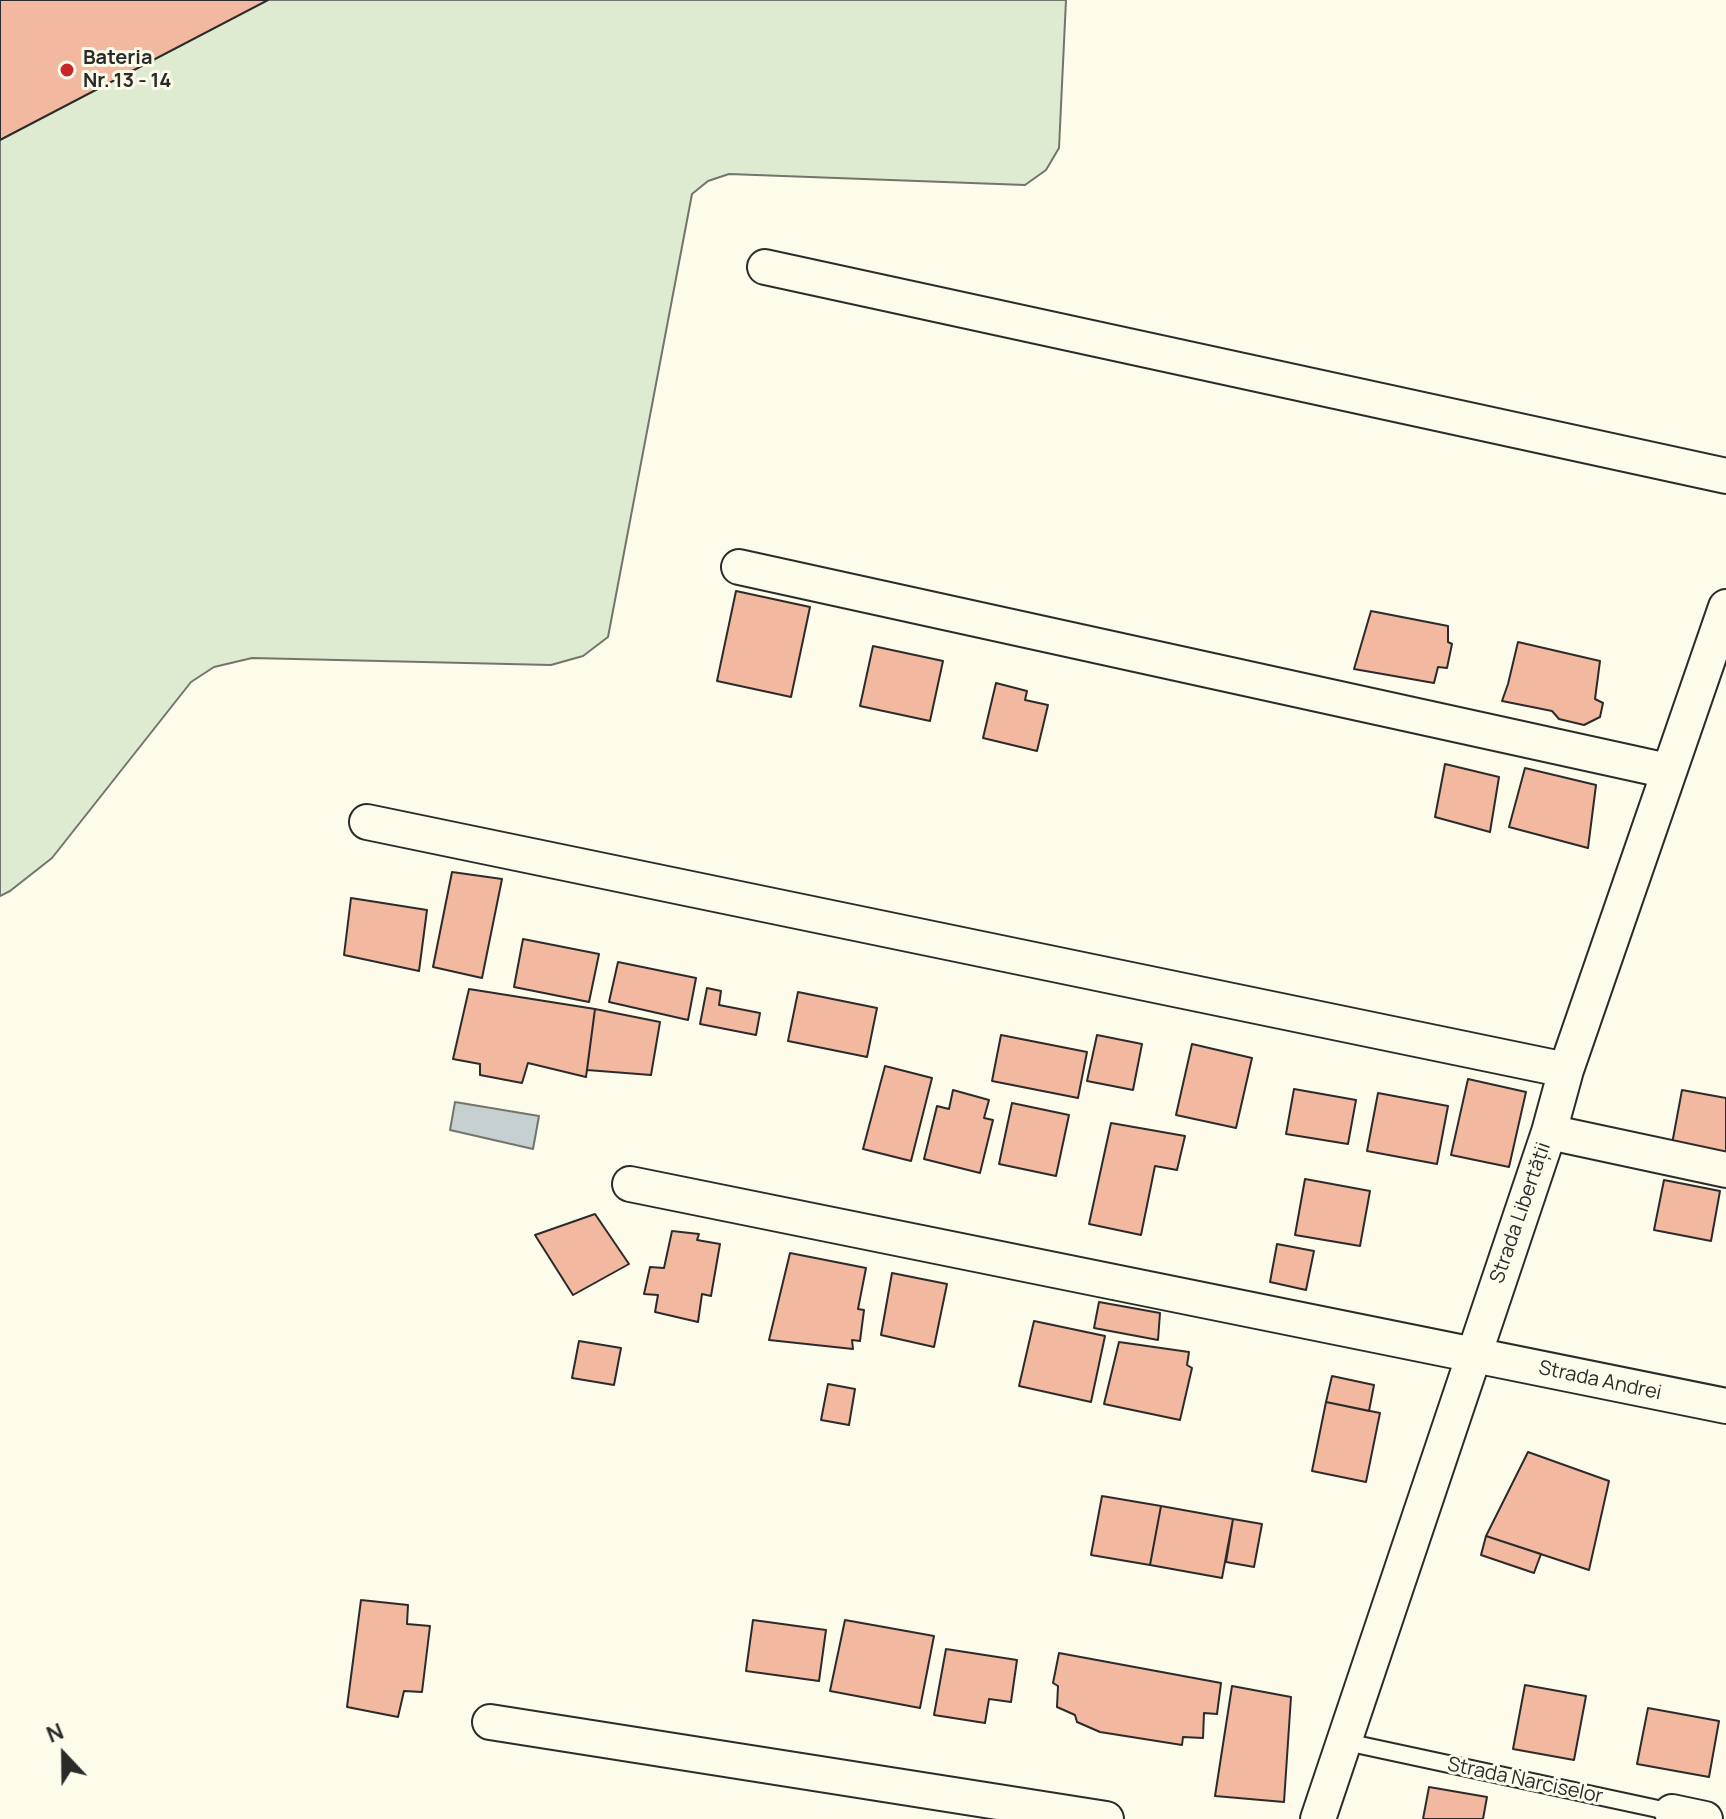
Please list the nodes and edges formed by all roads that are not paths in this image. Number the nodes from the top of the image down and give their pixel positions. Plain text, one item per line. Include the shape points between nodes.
1 (765, 267) dead end
2 (1726, 476) edge
3 (739, 567) dead end
4 (1726, 607) edge
5 (1713, 687) edge
6 (1668, 771) junction
7 (367, 822) dead end
8 (1566, 1070) junction
9 (1549, 1132) junction
10 (1726, 1170) edge
11 (630, 1184) dead end
12 (1473, 1355) junction
13 (1726, 1406) edge
14 (490, 1722) dead end
15 (1346, 1742) junction
16 (1672, 1812) joint
17 (1106, 1819) edge
18 (1318, 1819) edge
19 (1705, 1819) edge

1 - 2 street
3 - 6 street
4 - 5 street, Strada Libertății
5 - 6 street, Strada Libertății
6 - 8 street, Strada Libertății
7 - 8 street
8 - 9 street, Strada Libertății
9 - 10 street
9 - 12 street, Strada Libertății
11 - 12 street, Strada Andrei
12 - 13 street, Strada Andrei
12 - 15 street, Strada Libertății
14 - 17 street
15 - 16 lane, Strada Narciselor
15 - 18 street, Strada Libertății
16 - 19 street, Strada Narciselor

